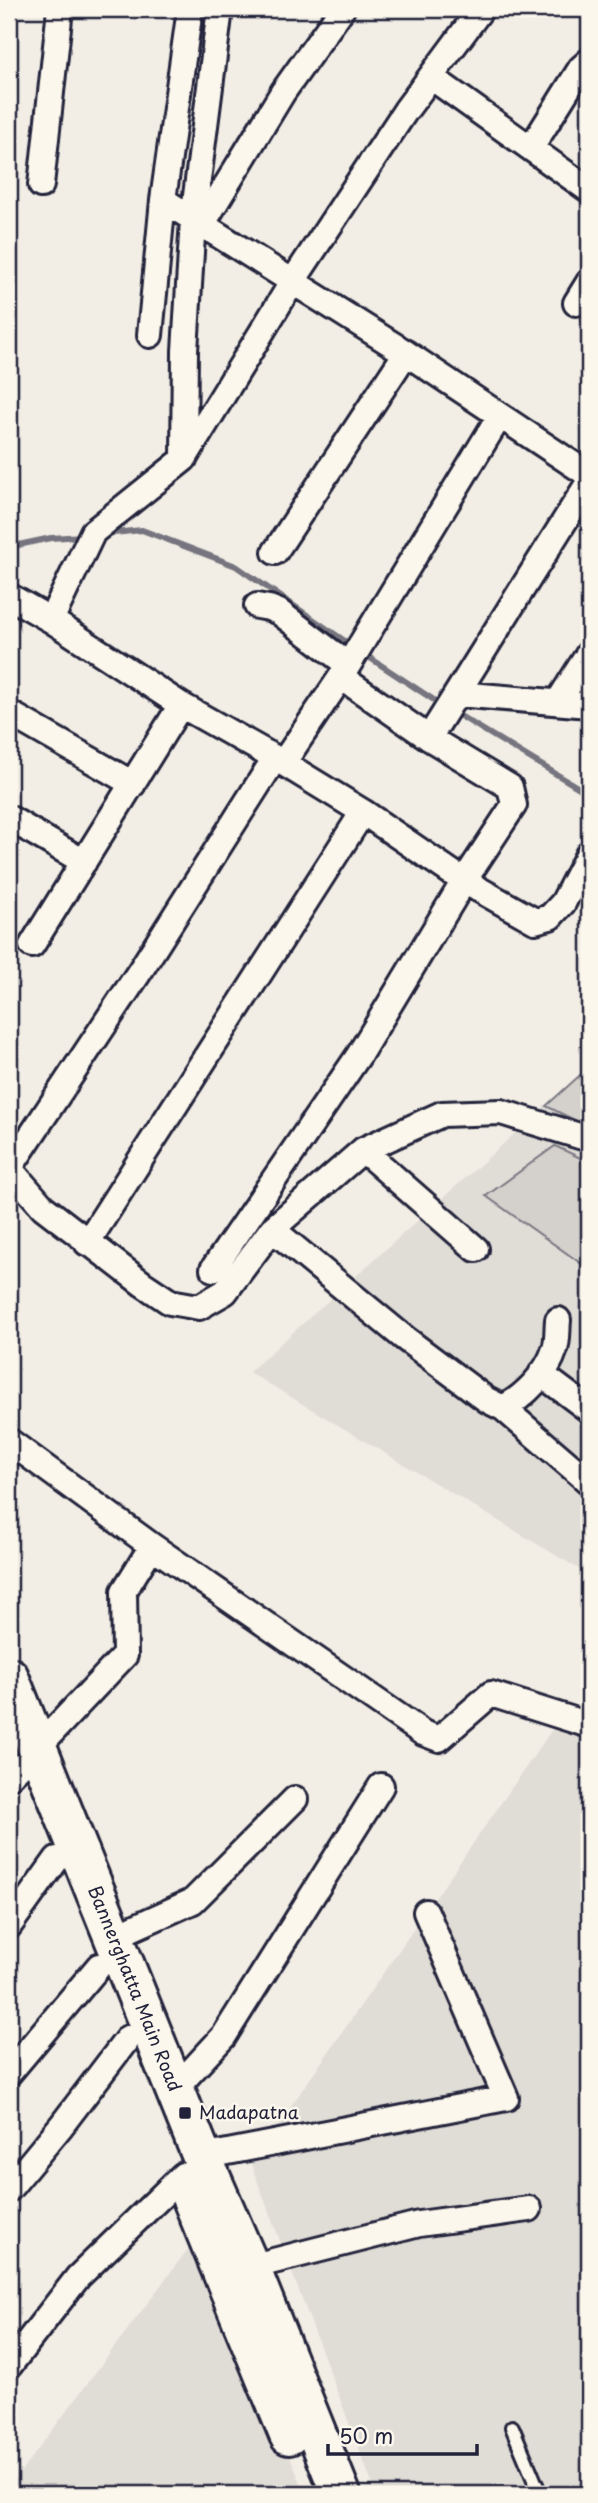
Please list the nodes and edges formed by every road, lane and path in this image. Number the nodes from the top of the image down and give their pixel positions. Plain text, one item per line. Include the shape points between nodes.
1 (60, 9) edge
2 (190, 9) edge
3 (220, 9) edge
4 (342, 9) edge
5 (481, 9) edge
6 (589, 61) edge
7 (430, 77) junction
8 (531, 148) junction
9 (41, 185) dead end
10 (589, 190) edge
11 (163, 200) junction
12 (198, 222) junction
13 (293, 281) junction
14 (589, 282) edge
15 (576, 303) dead end
16 (150, 335) dead end
17 (406, 353) junction
18 (499, 417) junction
19 (184, 459) junction
20 (589, 475) edge
21 (589, 482) edge
22 (275, 552) dead end
23 (9, 596) edge
24 (257, 606) dead end
25 (51, 620) junction
26 (589, 653) edge
27 (345, 671) junction
28 (457, 694) junction
29 (558, 702) junction
30 (181, 705) junction
31 (589, 705) edge
32 (9, 713) edge
33 (429, 738) junction
34 (279, 760) junction
35 (133, 784) junction
36 (363, 812) junction
37 (9, 818) edge
38 (589, 853) edge
39 (84, 862) junction
40 (464, 881) junction
41 (32, 945) dead end
42 (589, 1139) edge
43 (363, 1150) junction
44 (9, 1168) edge
45 (272, 1230) junction
46 (87, 1243) junction
47 (475, 1249) dead end
48 (213, 1269) dead end
49 (558, 1320) dead end
50 (541, 1374) junction
51 (503, 1408) junction
52 (589, 1410) edge
53 (9, 1441) edge
54 (589, 1482) edge
55 (152, 1546) junction
56 (9, 1677) edge
57 (589, 1725) edge
58 (19, 1759) edge
59 (382, 1786) dead end
60 (295, 1799) dead end
61 (57, 1859) junction
62 (426, 1912) dead end
63 (9, 1926) edge
64 (106, 1951) junction
65 (128, 2038) junction
66 (9, 2073) edge
67 (175, 2088) junction
68 (192, 2166) junction
69 (9, 2189) edge
70 (529, 2209) dead end
71 (250, 2267) junction
72 (9, 2366) edge
73 (512, 2427) dead end
74 (313, 2494) edge
75 (341, 2494) edge
76 (540, 2494) edge

1 - 9 street
2 - 11 street
3 - 12 street
4 - 12 street
5 - 7 street
6 - 8 street via 580,68
7 - 8 street
7 - 13 street
8 - 10 street
11 - 12 street
11 - 16 street
12 - 13 street
12 - 19 street via 185,351
13 - 17 street
13 - 19 street
14 - 15 street
17 - 18 street
17 - 22 street
18 - 20 street
18 - 27 street
19 - 25 street via 93,532
21 - 28 street
23 - 25 street
24 - 27 street via 279,612
25 - 30 street
26 - 29 street
27 - 33 street
27 - 34 street
28 - 29 street
28 - 33 street
29 - 31 street
30 - 34 street
30 - 35 street
32 - 35 street
33 - 40 street via 510,787 514,805
34 - 36 street
34 - 44 street
35 - 39 street
36 - 40 street
36 - 46 street
37 - 39 street
38 - 40 street via 563,903 550,917 535,921
39 - 41 street
40 - 48 street via 359,1055
42 - 43 street via 501,1112 442,1114
43 - 45 street
43 - 47 street
44 - 46 street via 43,1207
45 - 46 street via 225,1292 199,1307 170,1302
45 - 51 street via 403,1337
49 - 50 street via 556,1348
50 - 51 street via 519,1399
50 - 52 street
51 - 54 street
53 - 55 street
55 - 57 street via 423,1733 439,1739 491,1693
55 - 58 street via 124,1591 125,1655
56 - 58 main road, Bannerghatta Main Road
58 - 61 main road
58 - 64 main road, Bannerghatta Main Road via 72,1836
59 - 67 street via 224,2036
60 - 64 street via 193,1901
61 - 63 street
61 - 64 main road
62 - 68 street via 506,2098
64 - 65 main road
64 - 66 street
64 - 67 main road, Bannerghatta Main Road
65 - 68 main road
65 - 69 street
67 - 68 main road, Bannerghatta Main Road
68 - 71 main road, Bannerghatta Main Road
68 - 72 street via 78,2277
68 - 74 main road
70 - 71 street via 419,2224
71 - 75 main road, Bannerghatta Main Road
73 - 76 lane

